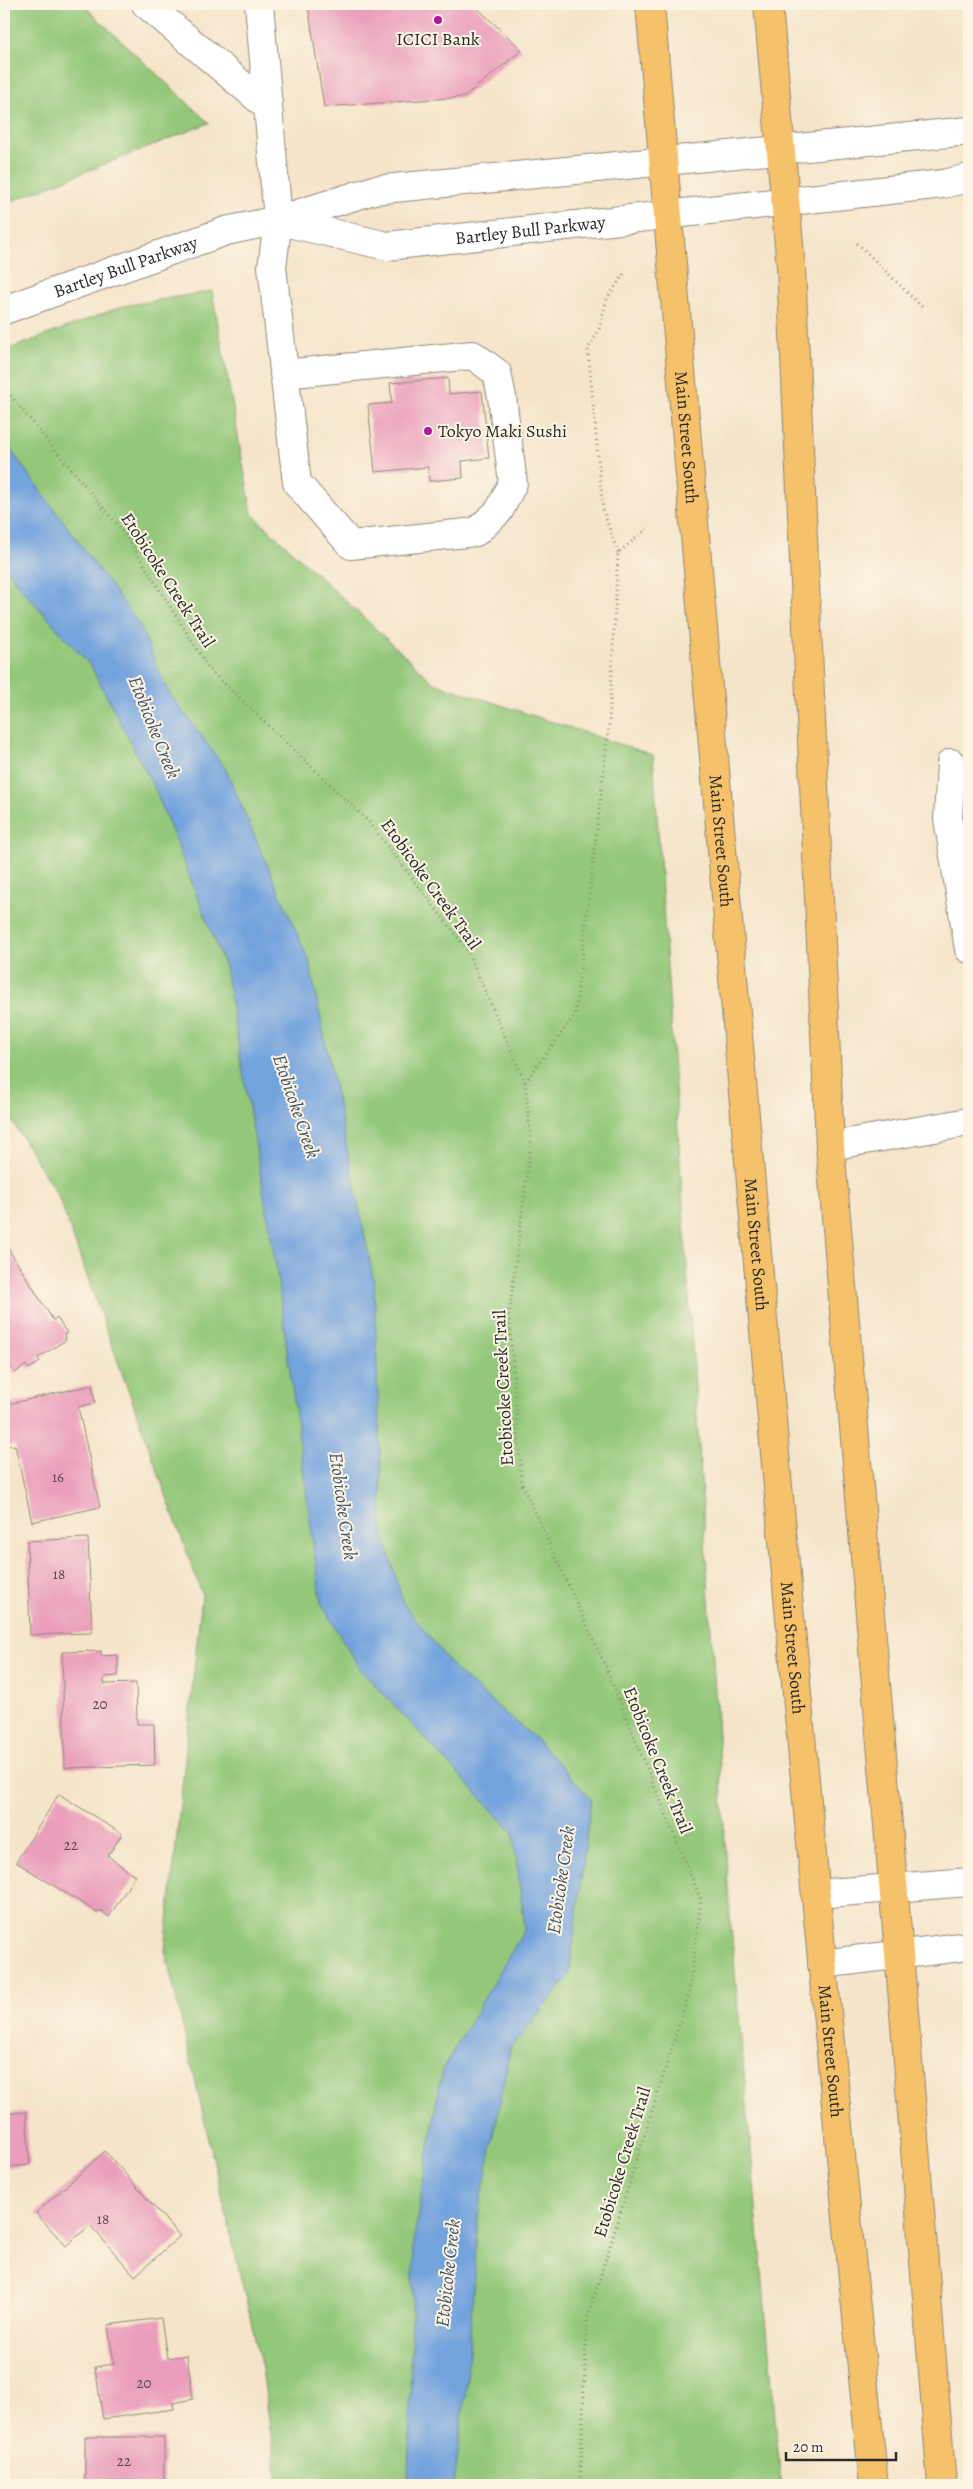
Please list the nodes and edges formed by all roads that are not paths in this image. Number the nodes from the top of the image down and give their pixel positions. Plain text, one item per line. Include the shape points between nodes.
1 (146, 4) edge
2 (259, 4) edge
3 (650, 4) edge
4 (768, 4) edge
5 (268, 107) junction
6 (969, 131) edge
7 (781, 150) junction
8 (664, 162) junction
9 (969, 178) edge
10 (785, 202) junction
11 (668, 215) junction
12 (278, 220) junction
13 (12, 308) edge
14 (284, 374) junction
15 (951, 763) dead end
16 (969, 949) edge
17 (969, 1122) edge
18 (830, 1146) junction
19 (969, 1882) edge
20 (893, 1887) junction
21 (816, 1894) junction
22 (969, 1946) edge
23 (899, 1954) junction
24 (822, 1964) junction
25 (874, 2485) edge
26 (942, 2485) edge

1 - 5 street
2 - 5 street
3 - 8 main road, Main Street South
4 - 7 main road
5 - 12 street
6 - 7 street, Bartley Bull Parkway
7 - 8 street, Bartley Bull Parkway
7 - 10 main road
8 - 11 main road, Main Street South
8 - 12 street, Bartley Bull Parkway via 374,190
9 - 10 street, Bartley Bull Parkway via 944,184
10 - 11 street, Bartley Bull Parkway
10 - 18 main road
11 - 12 street, Bartley Bull Parkway via 387,246
11 - 21 main road, Main Street South via 739,1058
12 - 13 street, Bartley Bull Parkway via 226,230
12 - 14 street via 272,267
14 - 14 street via 297,483 351,545 476,532 499,511 513,483 502,397 497,373 473,355
15 - 16 street via 948,819
17 - 18 street
18 - 20 main road
19 - 20 street
20 - 21 street
20 - 23 main road
21 - 24 main road, Main Street South
22 - 23 street
23 - 24 street
23 - 26 main road
24 - 25 main road, Main Street South

